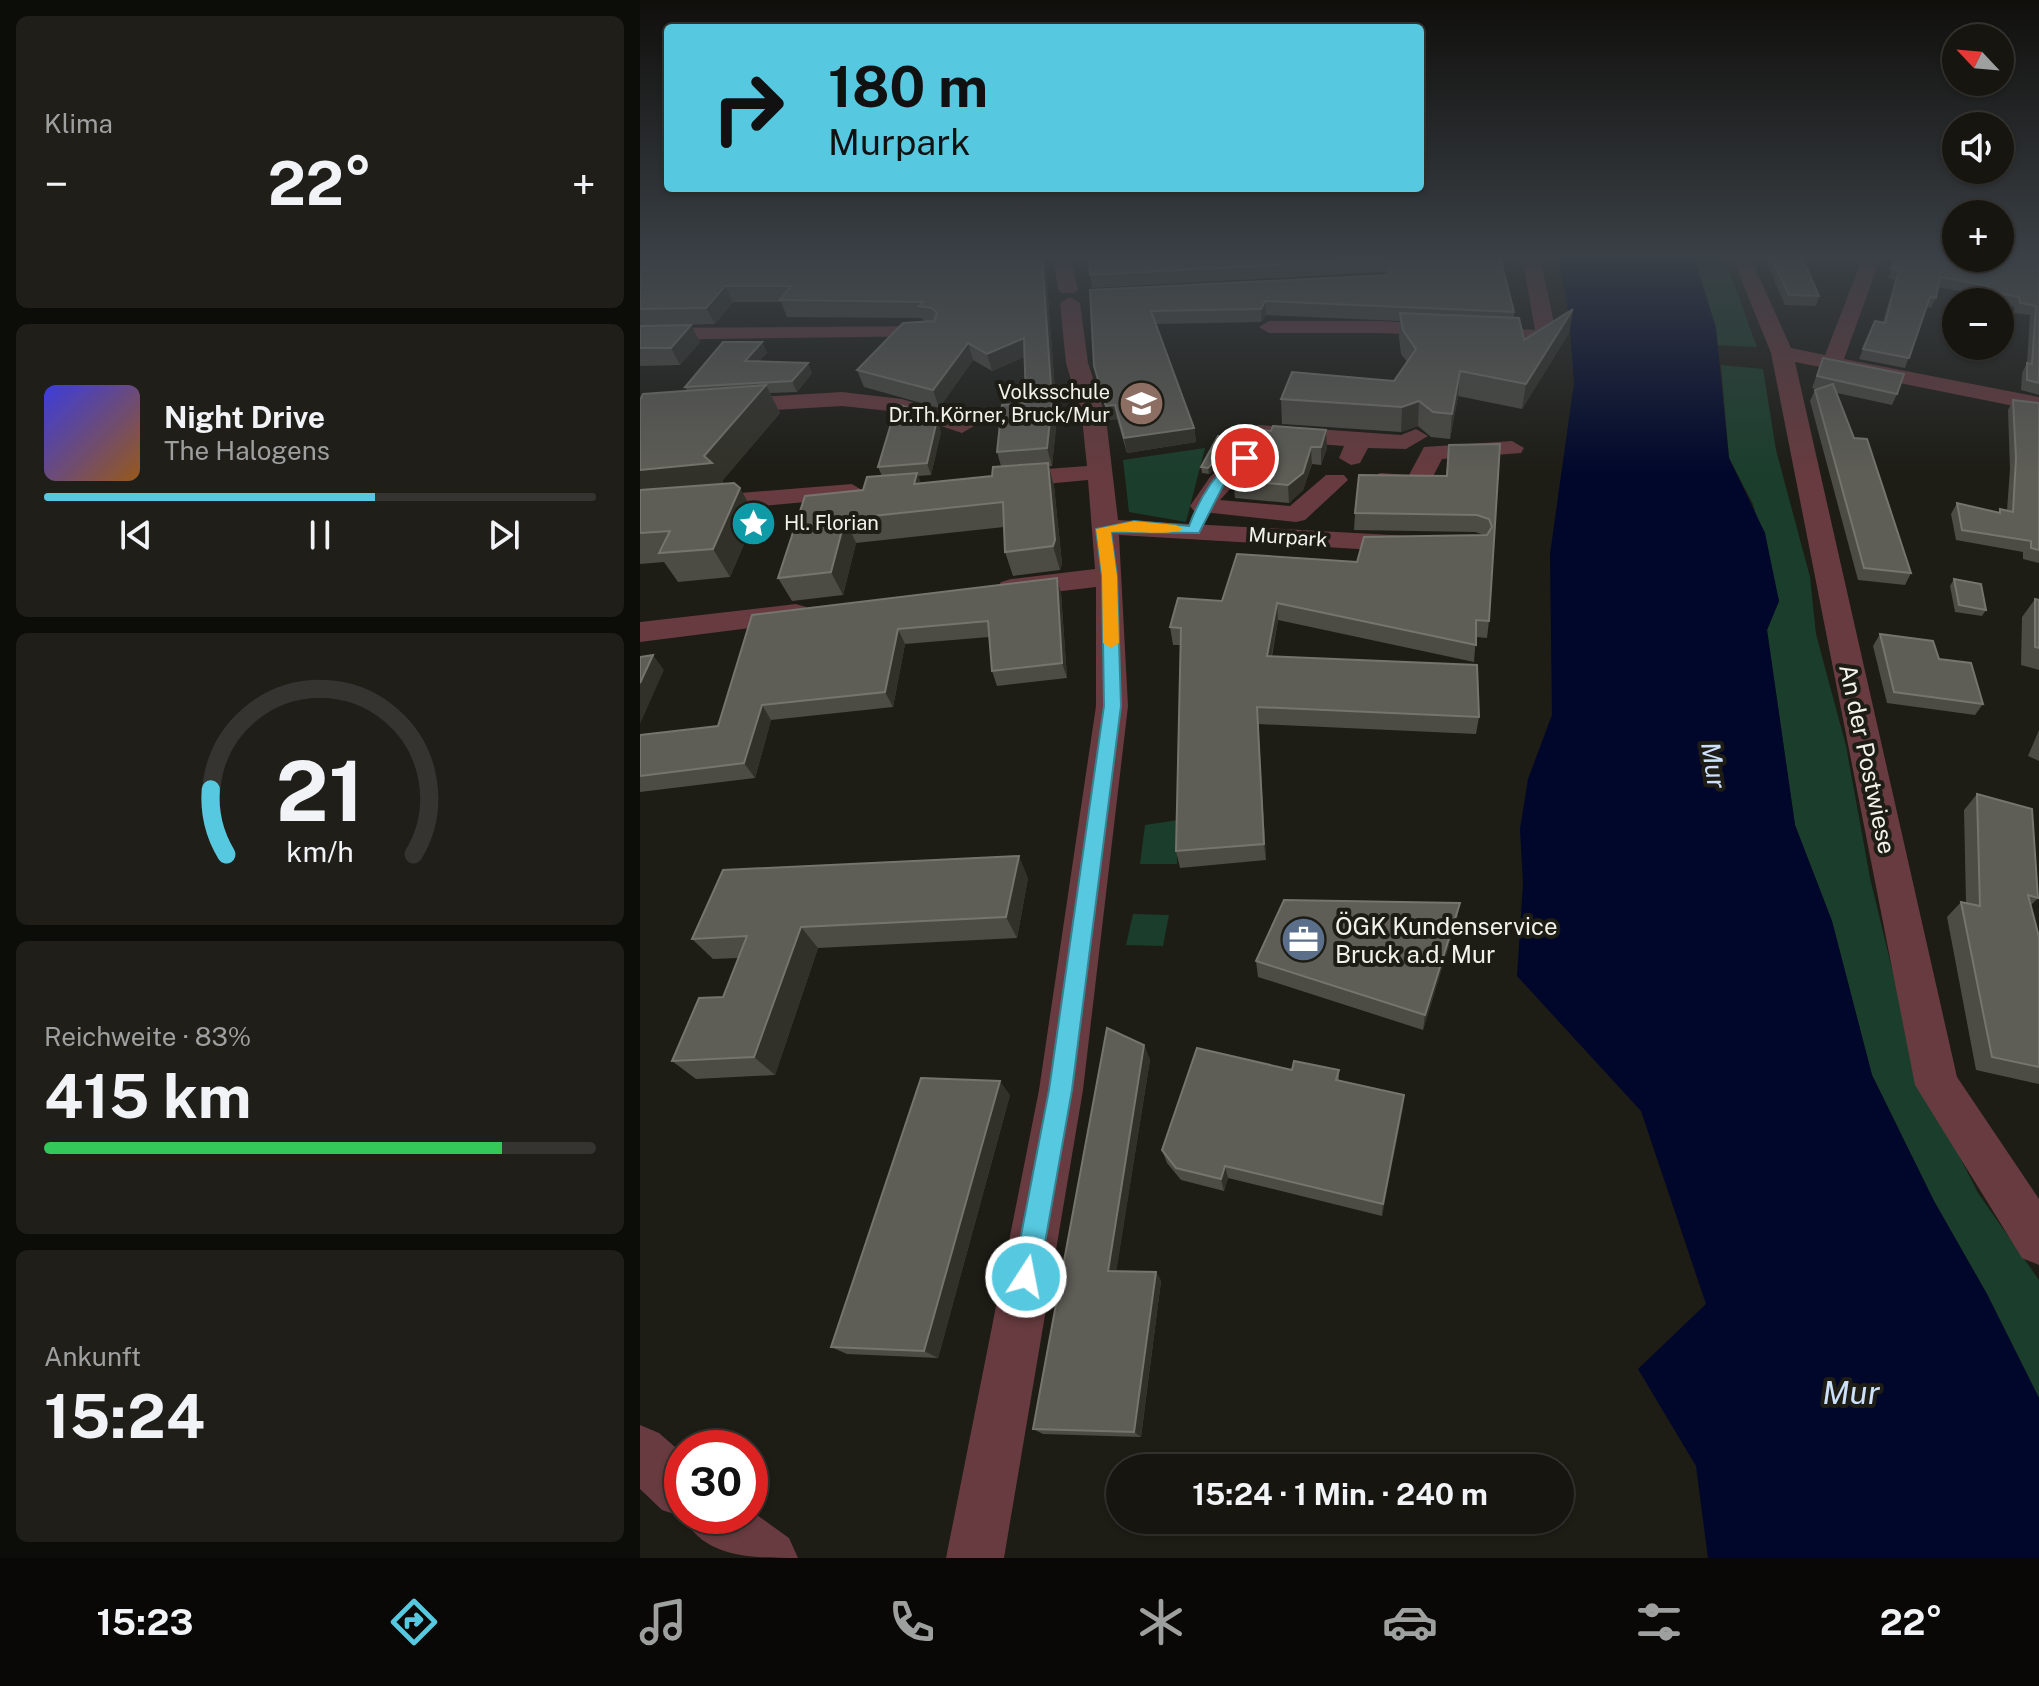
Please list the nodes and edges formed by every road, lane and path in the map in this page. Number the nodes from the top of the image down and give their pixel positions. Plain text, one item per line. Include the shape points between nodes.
1 (1078, 330) edge
2 (1480, 330) edge
3 (1546, 330) edge
4 (1772, 330) edge
5 (1845, 330) edge
6 (930, 332) edge
7 (640, 334) edge
8 (1782, 353) junction
9 (1833, 361) junction
10 (2039, 404) edge
11 (640, 411) edge
12 (962, 426) dead end
13 (1416, 436) edge
14 (1359, 440) junction
15 (1512, 448) dead end
16 (1100, 472) junction
17 (1335, 480) junction
18 (982, 482) edge
19 (872, 490) edge
20 (640, 509) edge
21 (1199, 518) junction
22 (1103, 529) junction
23 (1442, 543) edge
24 (1110, 576) junction
25 (986, 591) edge
26 (829, 610) edge
27 (640, 632) edge
28 (2039, 1241) edge
29 (640, 1452) edge
30 (664, 1474) edge
31 (736, 1534) edge
32 (769, 1558) edge
33 (975, 1558) edge

1 - 16 street via 1077,363 1094,418
2 - 3 street via 1547,337
4 - 8 street, An der Postwiese
5 - 9 street
6 - 7 street
8 - 9 street
8 - 28 street, An der Postwiese via 1937,1085
9 - 10 street
11 - 12 street via 842,399 902,406
13 - 14 street via 1406,442
14 - 17 street, Murpark
14 - 21 street via 1259,432 1245,458 1219,482
15 - 17 street via 1433,452 1418,483
16 - 18 street
16 - 22 street
17 - 21 street, Murpark via 1296,514
19 - 20 street
21 - 22 street, Murpark
21 - 23 street, Murpark via 1378,544
22 - 24 street
24 - 25 street
24 - 33 street via 1112,706 1063,1075
26 - 27 street
29 - 30 street
31 - 32 street

